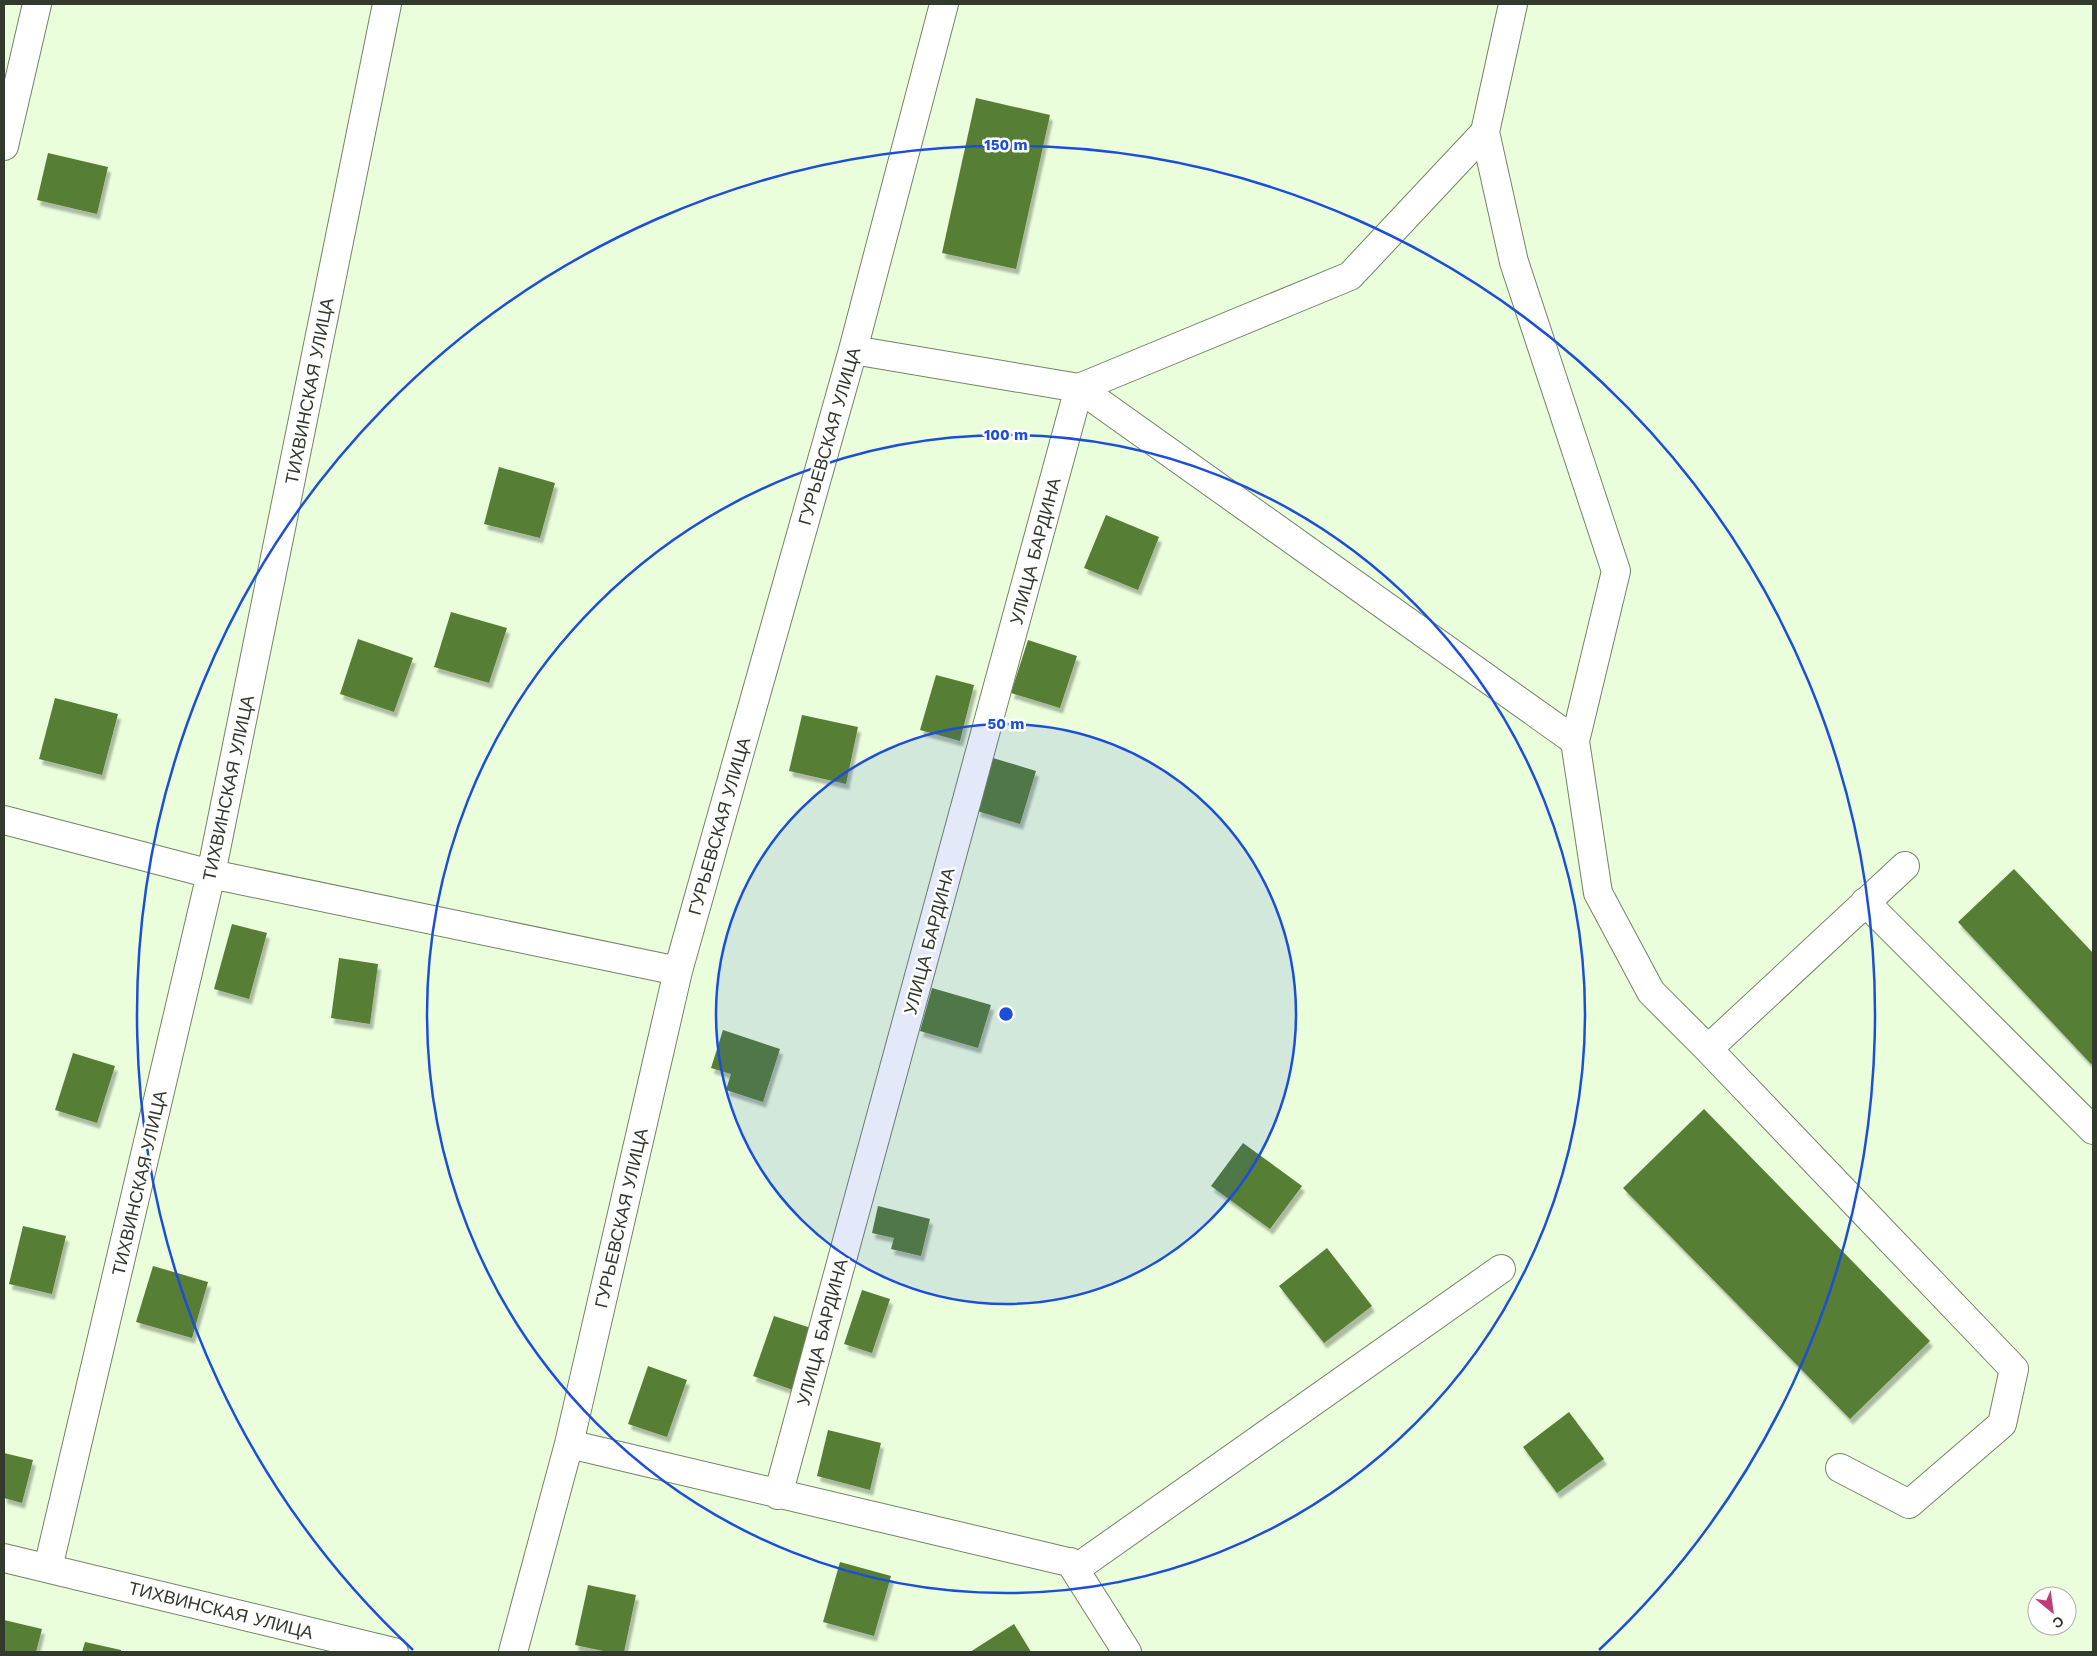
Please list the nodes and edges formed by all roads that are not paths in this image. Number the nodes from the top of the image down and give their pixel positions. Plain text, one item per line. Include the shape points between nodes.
1 (37, 4) edge
2 (387, 4) edge
3 (944, 4) edge
4 (1513, 4) edge
5 (1485, 132) junction
6 (4, 146) edge
7 (853, 350) junction
8 (1079, 388) junction
9 (1575, 741) junction
10 (4, 820) edge
11 (1905, 866) dead end
12 (211, 874) junction
13 (1865, 902) junction
14 (678, 972) junction
15 (1708, 1049) junction
16 (2093, 1130) edge
17 (1501, 1269) dead end
18 (569, 1444) junction
19 (1840, 1468) dead end
20 (778, 1494) junction
21 (4, 1558) edge
22 (1070, 1562) junction
23 (48, 1568) junction
24 (394, 1652) edge
25 (513, 1652) edge
26 (1126, 1652) edge

1 - 6 street
2 - 12 street, ТИХВИНСКАЯ УЛИЦА
3 - 7 street, ГУРЬЕВСКАЯ УЛИЦА
4 - 5 street
5 - 8 street via 1350,276
5 - 9 street via 1514,262 1616,571
7 - 8 street
7 - 14 street, ГУРЬЕВСКАЯ УЛИЦА
8 - 9 street
8 - 20 street, УЛИЦА БАРДИНА
9 - 15 street via 1598,893 1651,992
10 - 12 street
11 - 13 street
12 - 14 street
12 - 23 street, ТИХВИНСКАЯ УЛИЦА
13 - 15 street
13 - 16 street
14 - 18 street, ГУРЬЕВСКАЯ УЛИЦА
15 - 19 street via 2014,1369 2002,1424 1909,1504
17 - 22 street via 1081,1565
18 - 20 street
18 - 25 street, ГУРЬЕВСКАЯ УЛИЦА
20 - 22 street
21 - 23 street, ТИХВИНСКАЯ УЛИЦА
22 - 26 street
23 - 24 street, ТИХВИНСКАЯ УЛИЦА

